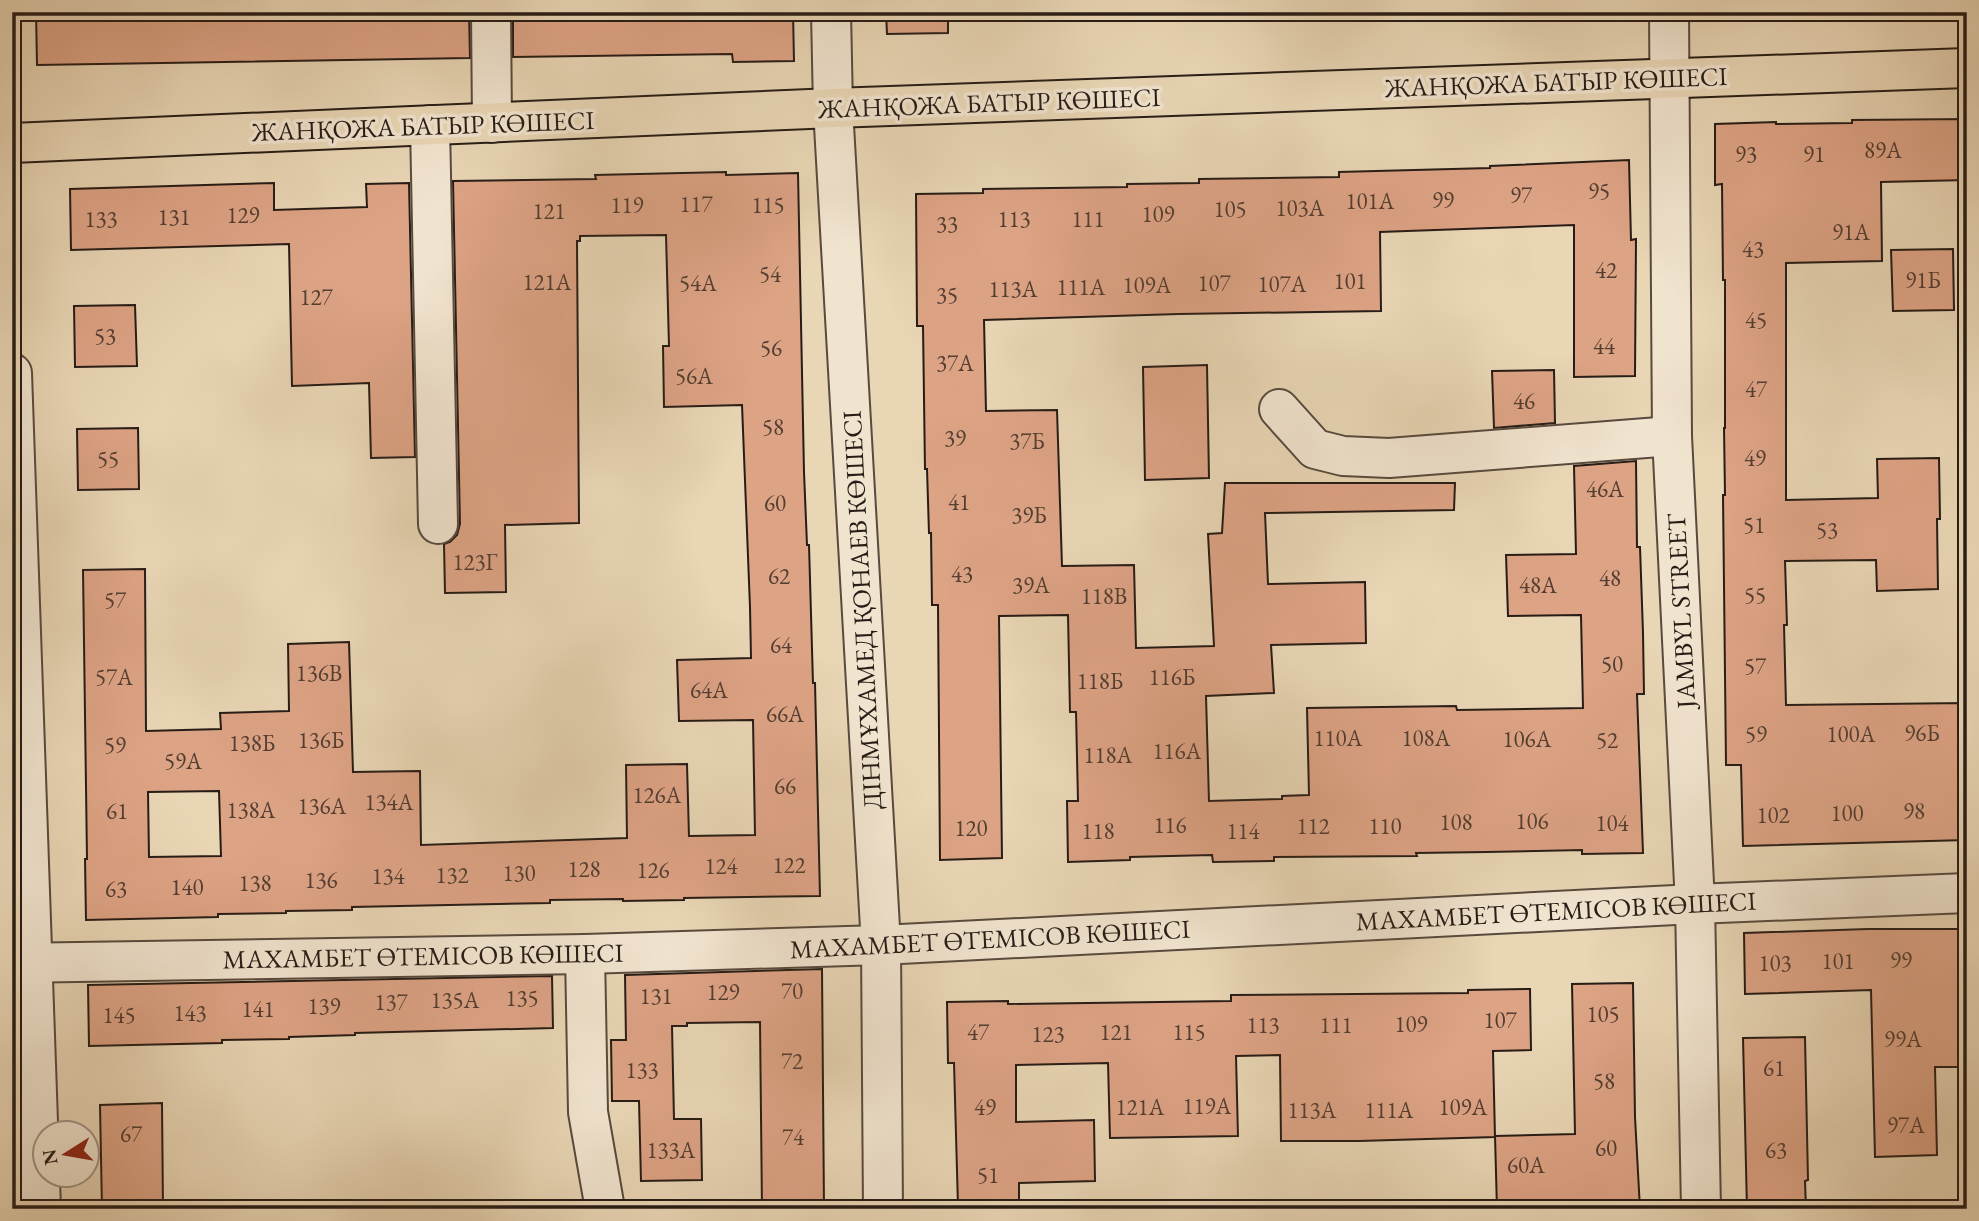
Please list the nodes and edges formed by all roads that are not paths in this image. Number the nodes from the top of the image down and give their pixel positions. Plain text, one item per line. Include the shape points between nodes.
1 (491, 12) edge
2 (831, 12) edge
3 (1669, 12) edge
4 (1967, 68) edge
5 (1670, 78) junction
6 (833, 108) junction
7 (492, 123) junction
8 (430, 125) junction
9 (12, 143) edge
10 (12, 373) edge
11 (1279, 408) dead end
12 (1672, 436) junction
13 (438, 524) dead end
14 (1967, 893) edge
15 (1695, 904) junction
16 (881, 946) junction
17 (585, 954) junction
18 (23, 963) edge
19 (41, 1209) edge
20 (605, 1209) edge
21 (883, 1209) edge
22 (1701, 1209) edge

1 - 7 street
2 - 6 street, ДІНМҰХАМЕД ҚОНАЕВ КӨШЕСІ
3 - 5 street, JAMBYL STREET
4 - 5 main road, ЖАНҚОЖА БАТЫР КӨШЕСІ
5 - 6 main road, ЖАНҚОЖА БАТЫР КӨШЕСІ
5 - 12 street, JAMBYL STREET
6 - 7 main road, ЖАНҚОЖА БАТЫР КӨШЕСІ
6 - 16 street, ДІНМҰХАМЕД ҚОНАЕВ КӨШЕСІ
7 - 8 main road, ЖАНҚОЖА БАТЫР КӨШЕСІ
8 - 9 main road, ЖАНҚОЖА БАТЫР КӨШЕСІ
8 - 13 street
10 - 18 street
11 - 12 street via 1315,449 1343,456 1390,458
12 - 15 street, JAMBYL STREET
14 - 15 street, МАХАМБЕТ ӨТЕМІСОВ КӨШЕСІ
15 - 16 street, МАХАМБЕТ ӨТЕМІСОВ КӨШЕСІ
15 - 22 street, JAMBYL STREET
16 - 17 street, МАХАМБЕТ ӨТЕМІСОВ КӨШЕСІ
16 - 21 street, ДІНМҰХАМЕД ҚОНАЕВ КӨШЕСІ
17 - 18 street, МАХАМБЕТ ӨТЕМІСОВ КӨШЕСІ
17 - 20 street via 588,1112
18 - 19 street

